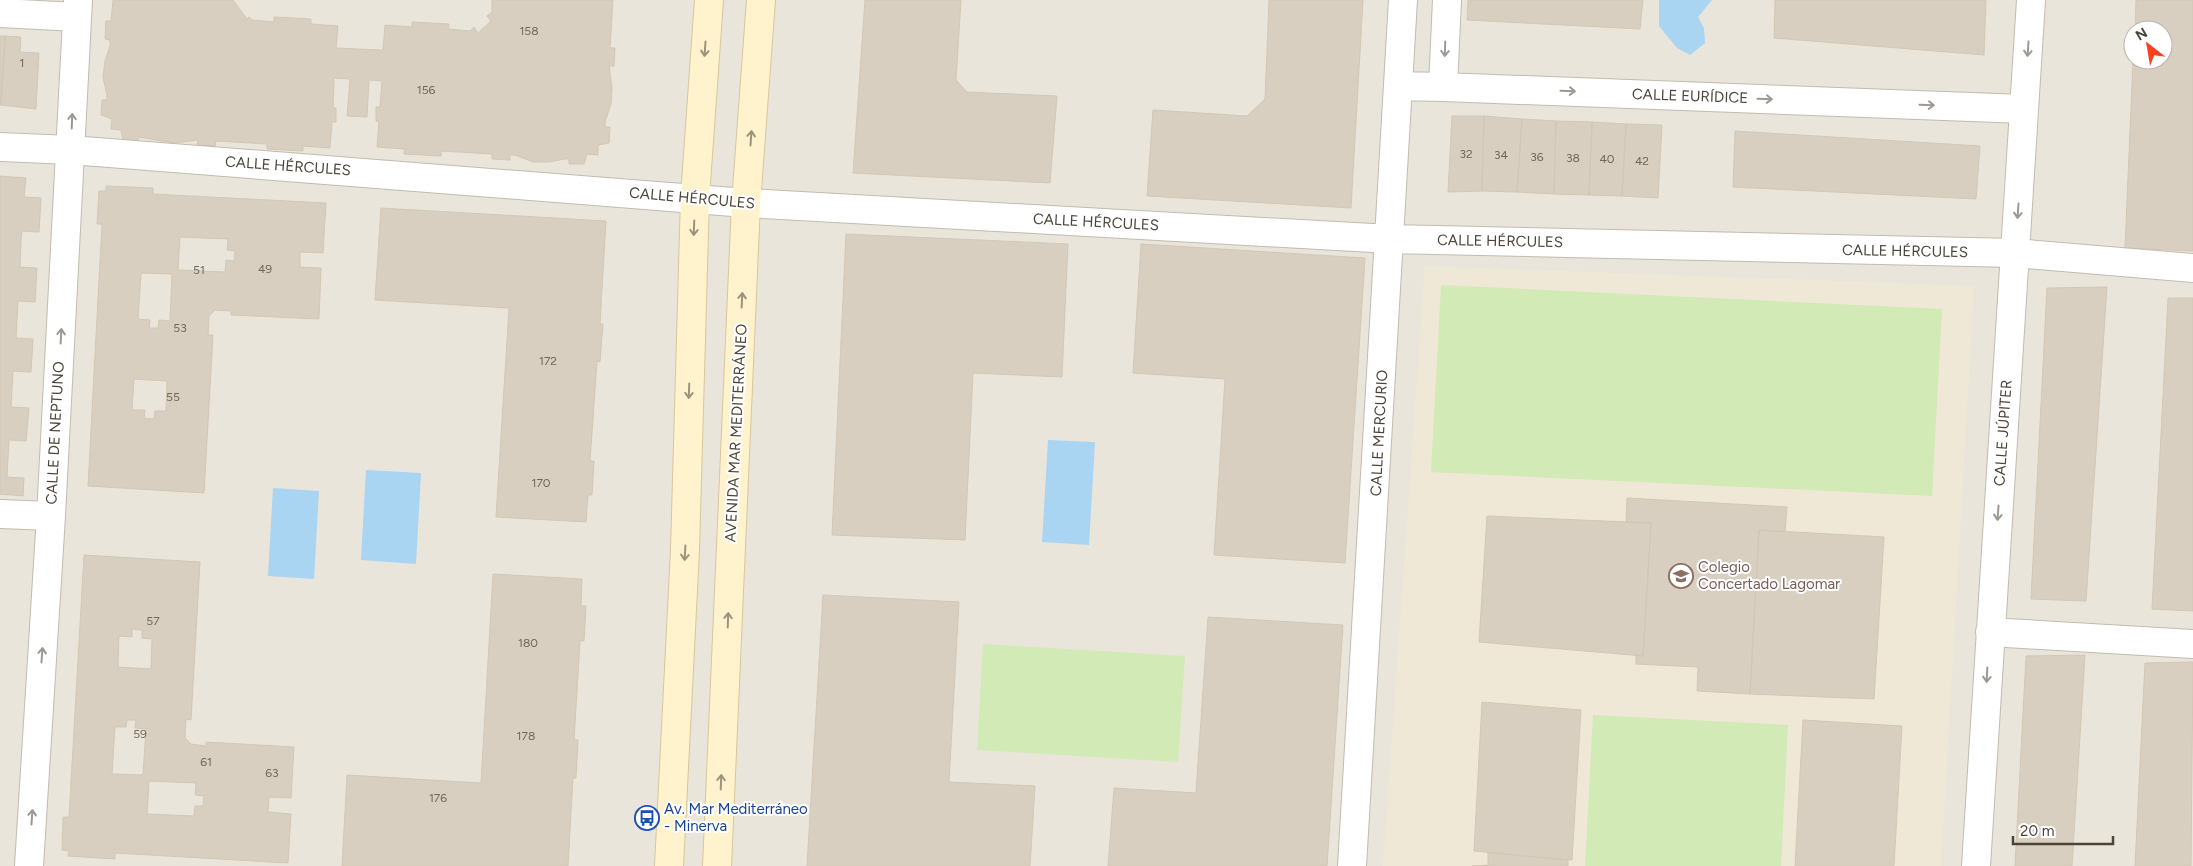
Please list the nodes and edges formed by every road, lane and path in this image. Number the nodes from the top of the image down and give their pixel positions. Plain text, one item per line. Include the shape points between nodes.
1 (709, 0) edge
2 (761, 0) edge
3 (1404, 0) edge
4 (1447, 0) edge
5 (2031, 0) edge
6 (77, 9) edge
7 (0, 13) edge
8 (1399, 86) junction
9 (1443, 87) junction
10 (2024, 109) junction
11 (0, 147) edge
12 (71, 150) junction
13 (695, 197) junction
14 (746, 203) junction
15 (1390, 239) junction
16 (2015, 253) junction
17 (2193, 268) edge
18 (0, 514) edge
19 (51, 516) junction
20 (1990, 632) junction
21 (2193, 644) edge
22 (29, 866) edge
23 (669, 866) edge
24 (717, 866) edge
25 (1352, 866) edge
26 (1976, 866) edge

1 -> 13 street
14 -> 2 street, AVENIDA MAR MEDITERRÁNEO
3 - 8 street, CALLE MERCURIO
4 -> 9 street
5 -> 10 street, CALLE JÚPITER
6 - 7 street
12 -> 6 street, CALLE DE NEPTUNO
8 - 9 street, CALLE EURÍDICE
8 - 15 street, CALLE MERCURIO
9 -> 10 street, CALLE EURÍDICE
10 -> 16 street, CALLE JÚPITER
11 - 12 street, CALLE HÉRCULES
12 - 13 street, CALLE HÉRCULES
19 -> 12 street, CALLE DE NEPTUNO
13 - 14 street, CALLE HÉRCULES
13 -> 23 street via 684,559
14 - 15 street, CALLE HÉRCULES
24 -> 14 street, AVENIDA MAR MEDITERRÁNEO
15 - 16 street, CALLE HÉRCULES
15 - 25 street, CALLE MERCURIO
16 - 17 street, CALLE HÉRCULES
16 -> 20 street, CALLE JÚPITER
18 - 19 street
22 -> 19 street, CALLE DE NEPTUNO
20 - 21 street
20 -> 26 street, CALLE JÚPITER

